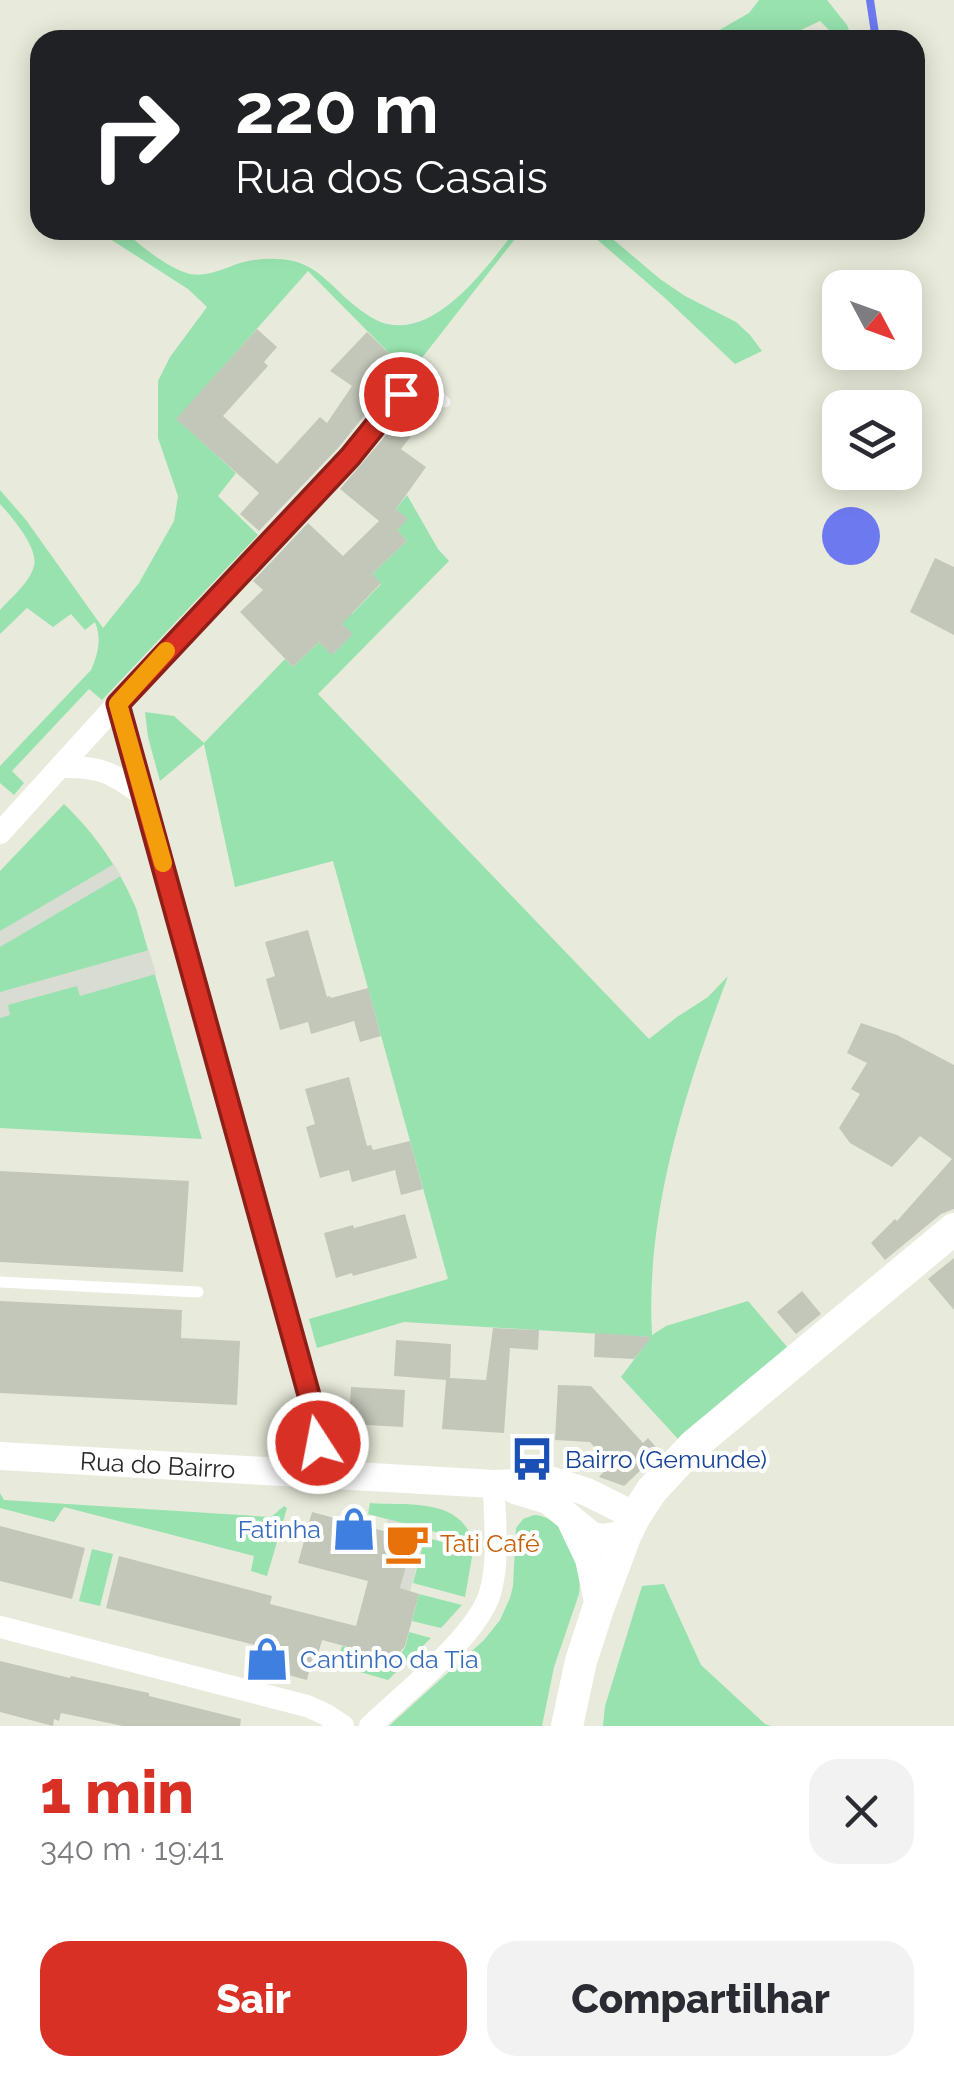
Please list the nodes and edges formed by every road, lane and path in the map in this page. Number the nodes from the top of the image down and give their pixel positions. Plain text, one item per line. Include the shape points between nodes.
1 (401, 394) joint
2 (445, 402) dead end
3 (118, 704) junction
4 (61, 767) junction
5 (144, 796) junction
6 (0, 832) edge
7 (954, 1229) edge
8 (0, 1282) edge
9 (198, 1292) dead end
10 (0, 1456) edge
11 (317, 1474) junction
12 (494, 1484) junction
13 (568, 1516) junction
14 (630, 1525) junction
15 (600, 1606) junction
16 (0, 1627) edge
17 (343, 1726) edge
18 (370, 1726) edge
19 (567, 1726) edge

1 - 2 lane via 427,386
1 - 3 street
3 - 4 street
3 - 5 street
4 - 5 street via 114,774
4 - 6 street
5 - 11 street via 316,1422
7 - 14 main road via 694,1446
8 - 9 lane
10 - 11 street, Rua do Bairro
11 - 12 street, Rua do Bairro
12 - 13 street, Rua do Bairro via 548,1500
12 - 14 street, Rua do Bairro via 567,1484
12 - 18 street via 496,1556 484,1608
13 - 14 street, Rua do Bairro via 603,1538
13 - 15 street via 589,1559
14 - 15 main road
15 - 19 main road
16 - 17 street via 307,1706

